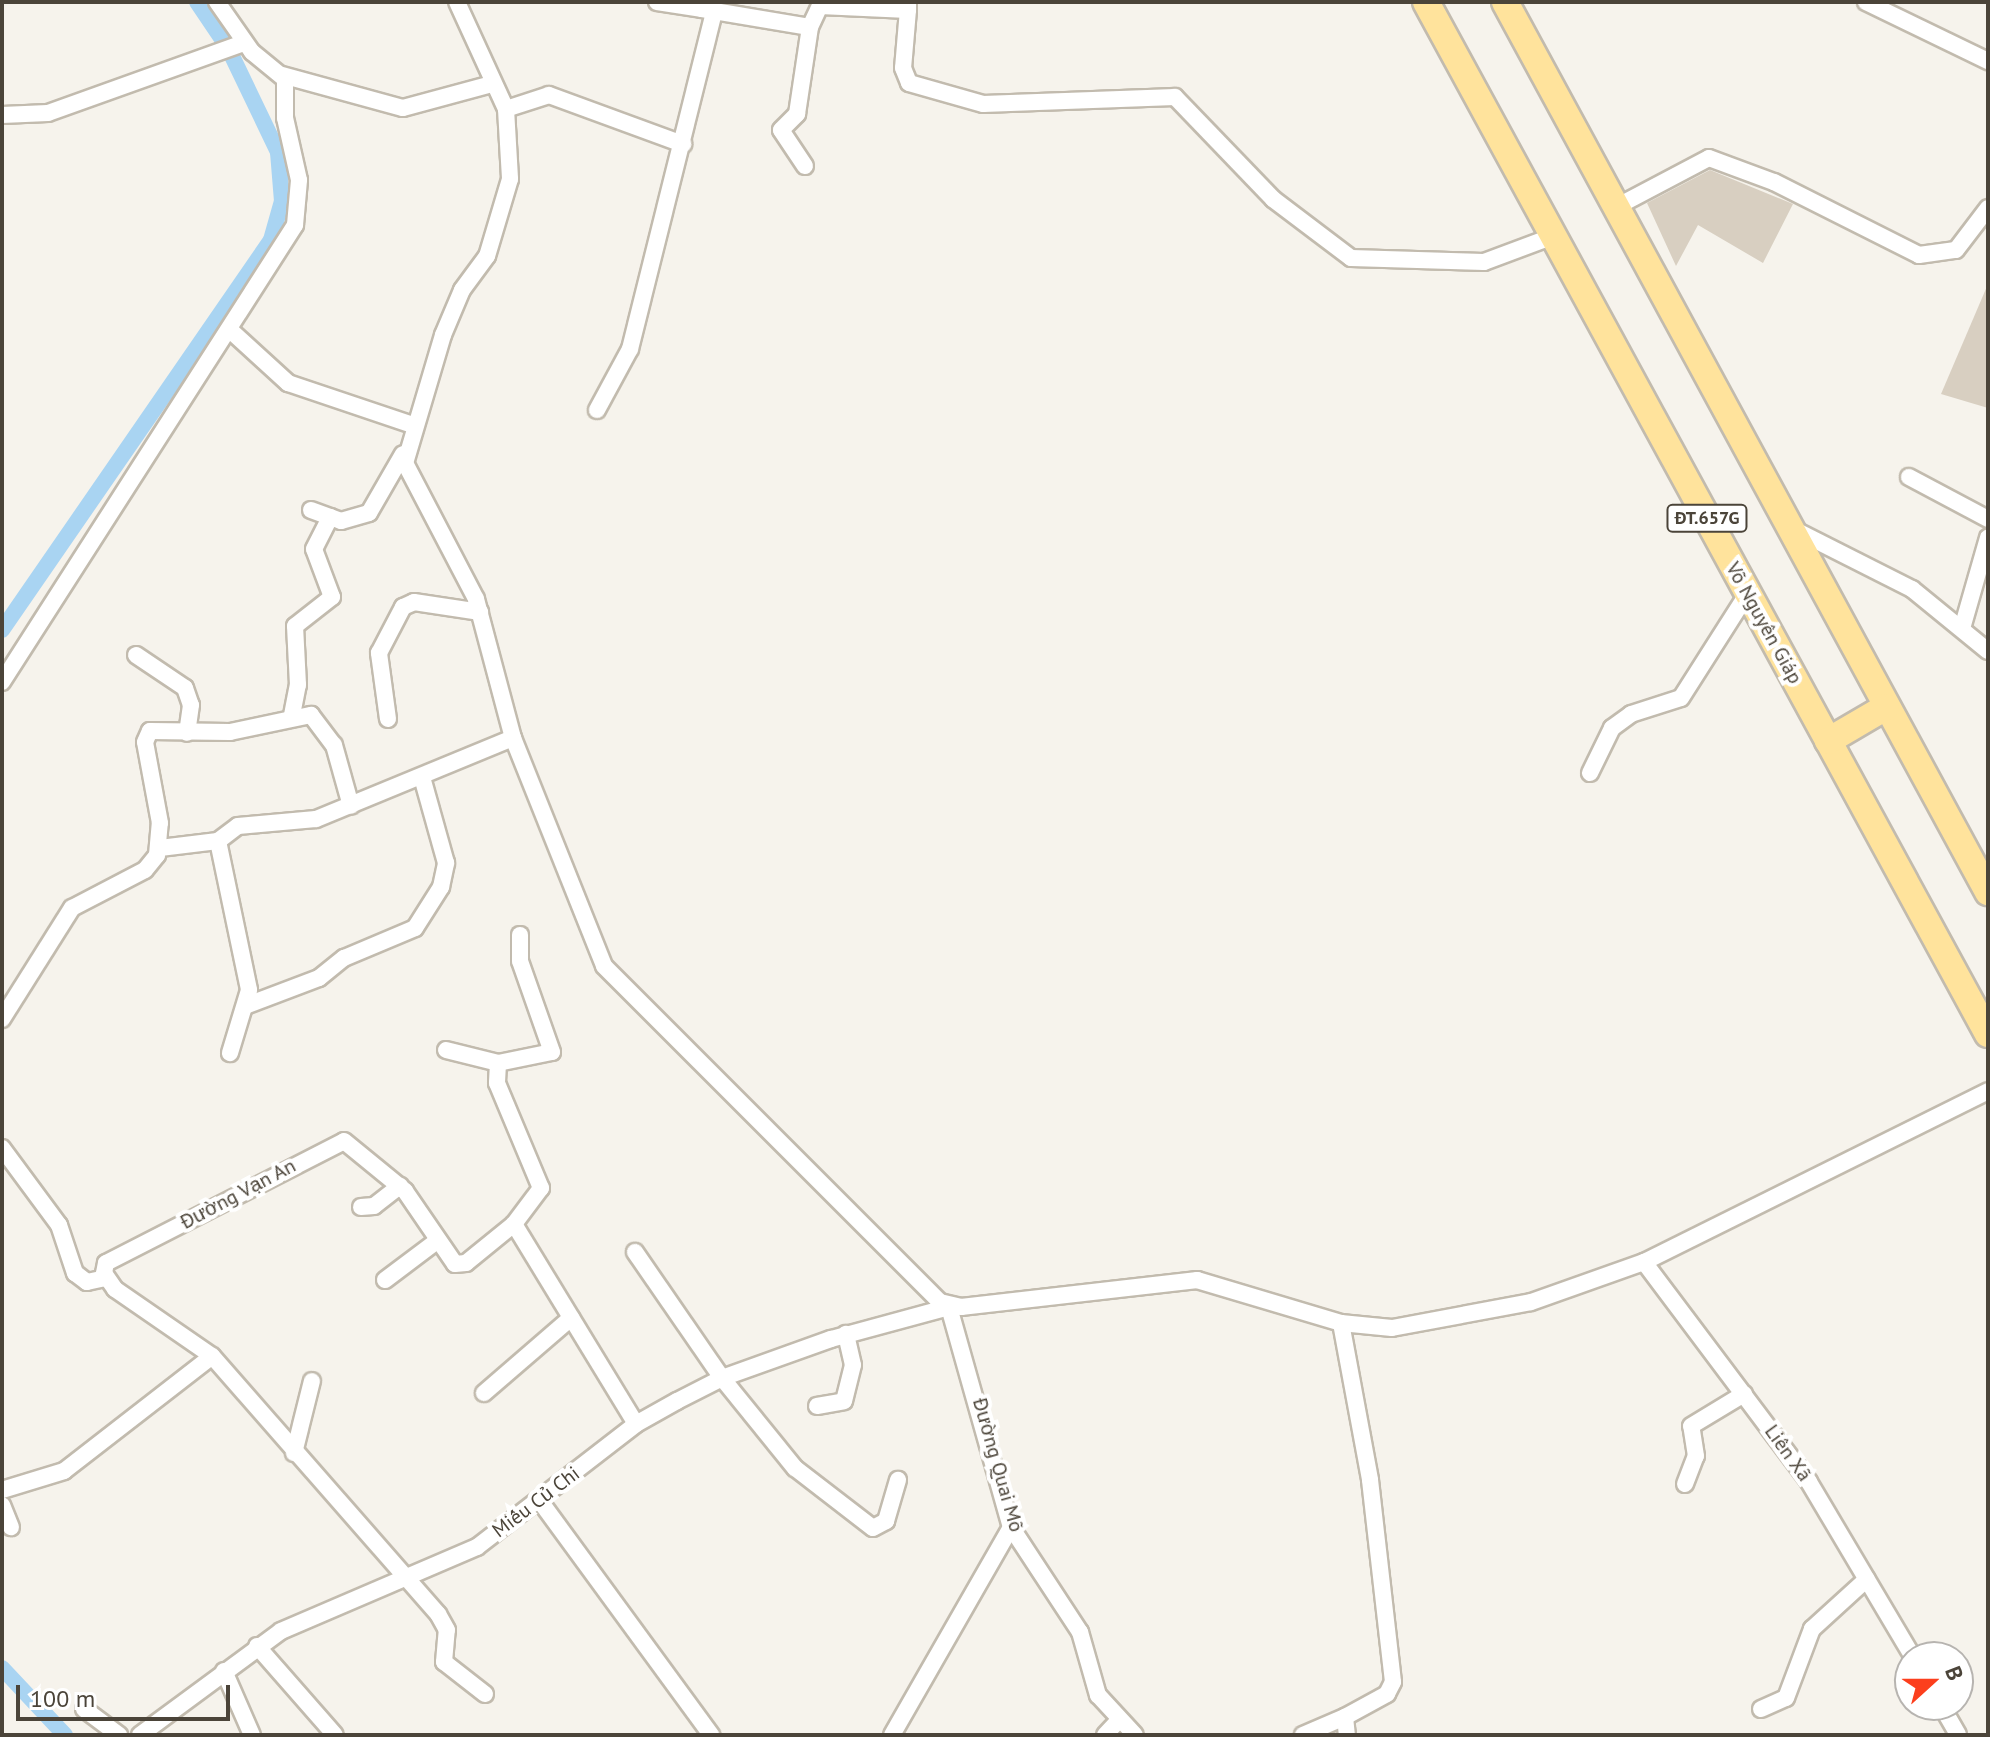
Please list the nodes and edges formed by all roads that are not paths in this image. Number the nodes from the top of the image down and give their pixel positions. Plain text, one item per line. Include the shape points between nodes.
1 (217, 2) edge
2 (457, 2) edge
3 (657, 2) edge
4 (1426, 2) edge
5 (1505, 2) edge
6 (1866, 2) edge
7 (908, 6) edge
8 (707, 7) edge
9 (810, 27) junction
10 (244, 43) junction
11 (1988, 61) edge
12 (282, 75) junction
13 (492, 84) junction
14 (506, 109) junction
15 (2, 115) edge
16 (683, 144) junction
17 (805, 166) dead end
18 (1616, 207) junction
19 (1988, 208) edge
20 (1554, 236) junction
21 (230, 330) junction
22 (597, 410) dead end
23 (413, 425) junction
24 (403, 454) junction
25 (1909, 477) dead end
26 (311, 510) dead end
27 (330, 517) junction
28 (1988, 519) edge
29 (1786, 525) junction
30 (1988, 538) edge
31 (1748, 593) junction
32 (480, 612) junction
33 (1963, 625) junction
34 (1988, 651) edge
35 (136, 655) dead end
36 (2, 682) edge
37 (1886, 707) junction
38 (292, 715) junction
39 (388, 719) dead end
40 (187, 733) junction
41 (513, 738) junction
42 (1828, 741) junction
43 (1590, 773) dead end
44 (422, 777) junction
45 (351, 806) junction
46 (218, 841) junction
47 (160, 848) junction
48 (1988, 892) edge
49 (520, 935) dead end
50 (245, 1006) junction
51 (2, 1019) edge
52 (1988, 1034) edge
53 (446, 1050) dead end
54 (230, 1053) dead end
55 (498, 1063) junction
56 (1988, 1091) edge
57 (2, 1148) edge
58 (400, 1186) junction
59 (361, 1207) dead end
60 (514, 1224) junction
61 (437, 1241) junction
62 (635, 1252) dead end
63 (1644, 1262) junction
64 (106, 1278) junction
65 (385, 1280) dead end
66 (949, 1307) junction
67 (571, 1318) junction
68 (1341, 1323) junction
69 (846, 1334) junction
70 (212, 1356) junction
71 (722, 1378) junction
72 (312, 1381) dead end
73 (484, 1393) dead end
74 (1744, 1394) junction
75 (817, 1406) dead end
76 (636, 1424) junction
77 (294, 1453) junction
78 (898, 1480) dead end
79 (1685, 1484) dead end
80 (2, 1490) edge
81 (540, 1501) junction
82 (2, 1505) edge
83 (11, 1527) dead end
84 (1011, 1527) junction
85 (1867, 1579) junction
86 (408, 1580) junction
87 (1904, 1641) edge
88 (257, 1646) junction
89 (224, 1671) junction
90 (485, 1694) dead end
91 (84, 1709) dead end
92 (1761, 1709) dead end
93 (1345, 1717) junction
94 (1119, 1720) junction
95 (119, 1735) edge
96 (140, 1735) edge
97 (252, 1735) edge
98 (335, 1735) edge
99 (711, 1735) edge
100 (892, 1735) edge
101 (1105, 1735) edge
102 (1135, 1735) edge
103 (1303, 1735) edge
104 (1347, 1735) edge

1 - 10 street
2 - 13 street
3 - 8 street
4 - 20 main road, Võ Nguyên Giáp / ĐT.657G
5 - 18 main road, ĐT.657G
6 - 11 street
7 - 9 street via 820,6
7 - 20 street via 903,68 909,83 983,104 1175,97 1273,199 1351,258 1484,262
8 - 9 street
8 - 16 street
9 - 17 street via 797,114 781,130
10 - 12 street
10 - 15 street via 48,113
12 - 13 street via 396,108 444,101
12 - 21 street via 299,180 296,219
13 - 14 street
14 - 16 street via 549,95
14 - 23 street via 512,157 503,218 450,316
16 - 22 street via 630,349
18 - 19 street via 1702,160 1717,158 1919,255 1956,250
18 - 29 main road, ĐT.657G
20 - 31 main road, Võ Nguyên Giáp / ĐT.657G
21 - 23 street via 288,383
21 - 36 street
23 - 24 street
24 - 27 street via 374,509 347,521
24 - 32 street
25 - 28 street
26 - 27 street
27 - 38 street via 314,549 332,597 295,626 298,685
29 - 33 street via 1912,589
29 - 37 main road, ĐT.657G
30 - 33 street
31 - 42 main road, Võ Nguyên Giáp / ĐT.657G
31 - 43 street via 1681,698 1631,714 1612,728
32 - 39 street via 414,602 403,607 379,653
32 - 41 street
33 - 34 street
35 - 40 street via 185,688 191,705
37 - 42 main road
37 - 48 main road, ĐT.657G
38 - 40 street via 230,732
38 - 45 street via 311,715 323,725
40 - 47 street via 156,728 145,737
41 - 44 street
41 - 66 street via 611,976
42 - 52 main road, Võ Nguyên Giáp / ĐT.657G
44 - 45 street
44 - 50 street via 446,863 441,887 415,928 344,958 319,978
45 - 46 street via 297,823 238,826
46 - 47 street
46 - 50 street via 249,990
47 - 51 street via 145,870 72,908
49 - 55 street via 520,961 552,1052
50 - 54 street
53 - 55 street
55 - 60 street via 497,1083 541,1182 538,1197
56 - 63 street, Miếu Củ Chi
57 - 64 street via 59,1225 75,1273 87,1282
58 - 59 street via 374,1206
58 - 61 street, Đường Vạn An
58 - 64 street, Đường Vạn An via 354,1146 338,1142 192,1220 116,1252 106,1263
60 - 61 street, Đường Vạn An via 462,1265 448,1258
60 - 67 street
61 - 65 street
62 - 71 street
63 - 68 street, Miếu Củ Chi via 1531,1302 1400,1327
63 - 74 street, Liên Xã
64 - 70 street
66 - 68 street, Miếu Củ Chi via 1197,1280
66 - 69 street, Miếu Củ Chi
66 - 84 street, Đường Quai Mõ
67 - 73 street
67 - 76 street
68 - 93 street via 1370,1480 1393,1682 1387,1694
69 - 71 street, Miếu Củ Chi
69 - 75 street via 853,1365 844,1401
70 - 77 street
70 - 80 street via 64,1471
71 - 76 street, Miếu Củ Chi
71 - 78 street via 782,1455 864,1524 884,1524
72 - 77 street
74 - 79 street via 1691,1426 1696,1456
74 - 85 street, Liên Xã via 1815,1491
76 - 81 street, Miếu Củ Chi
77 - 86 street
81 - 86 street, Miếu Củ Chi via 477,1547
81 - 99 street
82 - 83 street
84 - 94 street, Đường Quai Mõ via 1076,1626 1094,1687
84 - 100 street
85 - 87 street, Liên Xã
85 - 92 street via 1812,1629 1786,1698
86 - 88 street, Miếu Củ Chi via 312,1616
86 - 90 street via 445,1624 447,1667
88 - 89 street, Miếu Củ Chi
88 - 98 street
89 - 96 street, Miếu Củ Chi
89 - 97 street
91 - 95 street
93 - 103 street
93 - 104 street
94 - 101 street
94 - 102 street, Đường Quai Mõ

